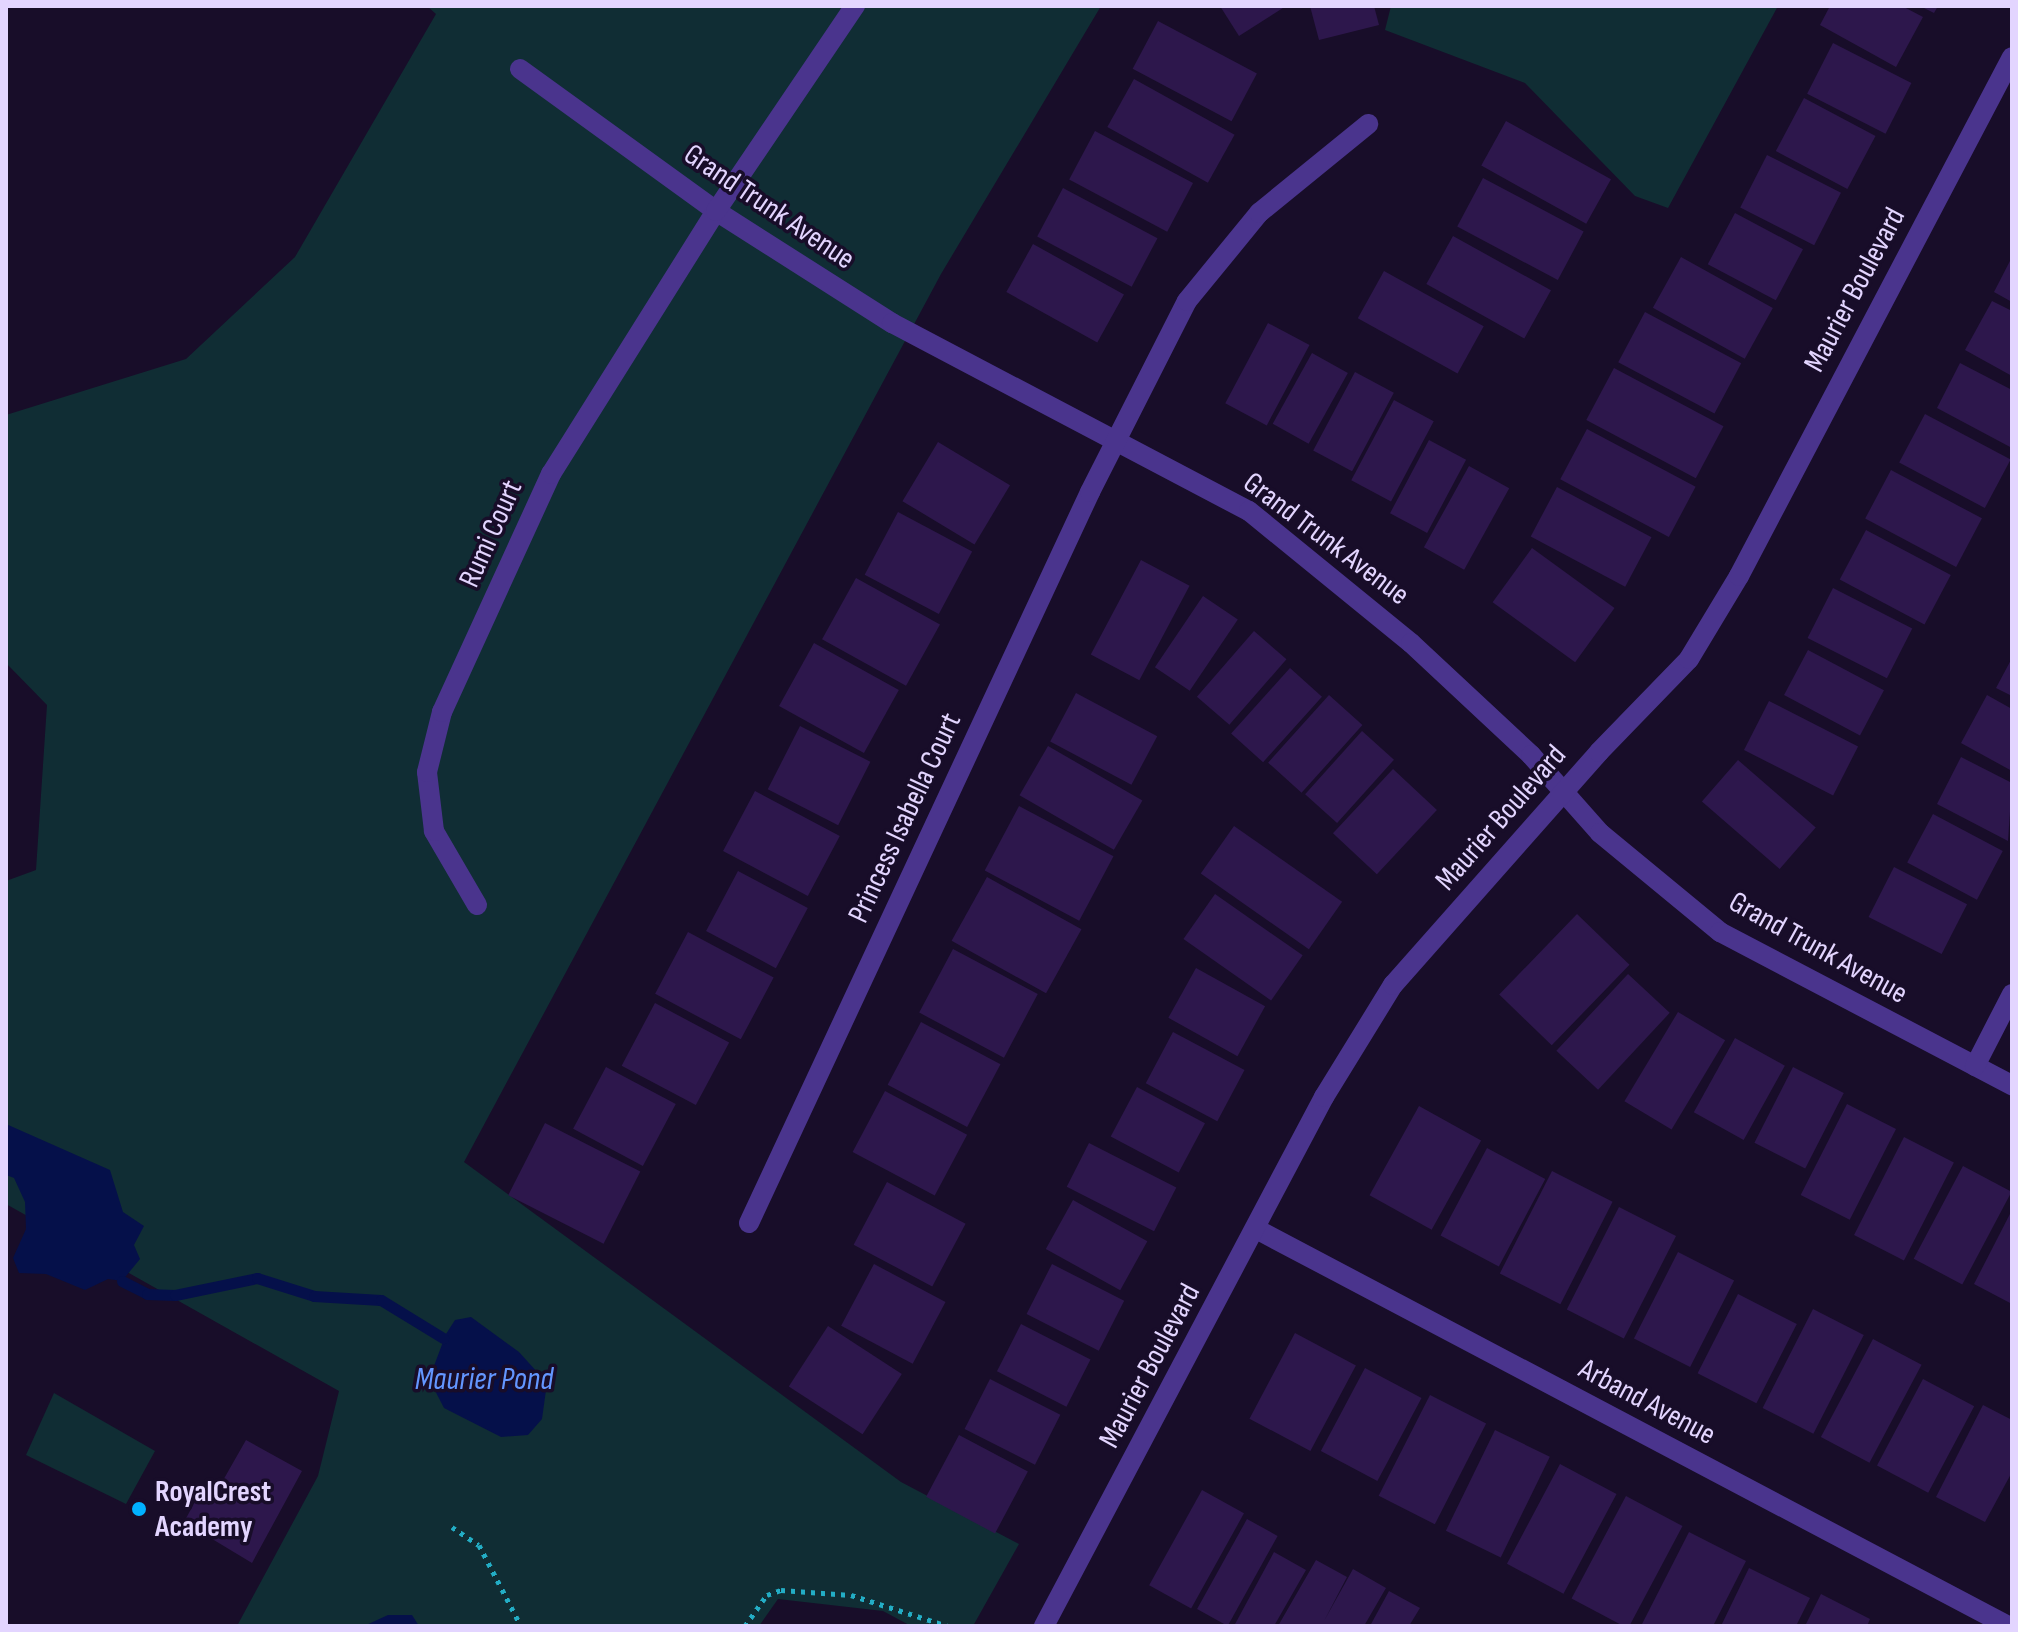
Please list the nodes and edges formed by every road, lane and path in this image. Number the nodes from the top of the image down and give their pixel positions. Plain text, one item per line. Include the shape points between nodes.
1 (855, 6) edge
2 (2011, 61) edge
3 (520, 69) dead end
4 (1368, 124) dead end
5 (716, 211) junction
6 (1117, 440) junction
7 (1566, 790) junction
8 (477, 905) dead end
9 (2012, 994) edge
10 (1975, 1066) junction
11 (2012, 1085) edge
12 (749, 1223) dead end
13 (1258, 1230) junction
14 (452, 1527) dead end
15 (1048, 1624) edge
16 (521, 1626) edge
17 (745, 1626) edge
18 (948, 1626) edge
19 (2008, 1626) edge

1 - 5 street, Rumi Court
2 - 7 street, Maurier Boulevard via 1739,576 1689,659
3 - 5 street, Grand Trunk Avenue
4 - 6 street, Princess Isabella Court via 1259,213 1187,301
5 - 6 street, Grand Trunk Avenue via 892,323
5 - 8 street, Rumi Court via 551,474 442,712 427,772 434,831
6 - 7 street, Grand Trunk Avenue via 1249,511 1321,565
6 - 12 street, Princess Isabella Court
7 - 10 street, Grand Trunk Avenue via 1600,833 1720,932
7 - 13 street, Maurier Boulevard via 1393,985 1324,1097
9 - 10 street
10 - 11 street, Grand Trunk Avenue
13 - 15 street, Maurier Boulevard
13 - 19 street, Arband Avenue
14 - 16 path via 479,1545
17 - 18 path via 767,1595 781,1590 851,1595

